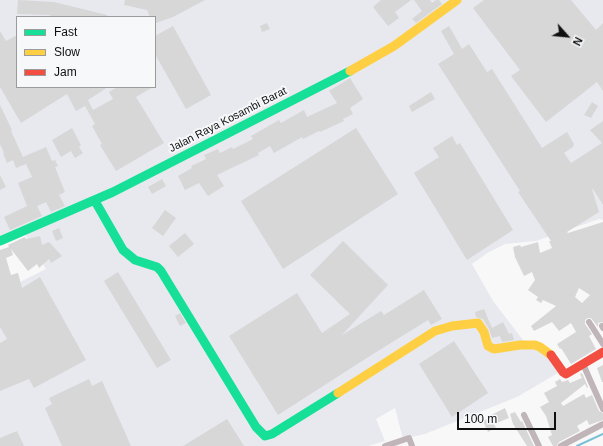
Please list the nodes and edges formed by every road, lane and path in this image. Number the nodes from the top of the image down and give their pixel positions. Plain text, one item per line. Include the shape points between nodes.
1 (457, 0) edge
2 (95, 201) junction
3 (0, 241) edge
4 (589, 322) dead end
5 (603, 344) edge
6 (603, 352) edge
7 (583, 364) junction
8 (603, 409) edge
9 (524, 414) dead end
10 (603, 424) edge
11 (385, 446) edge
12 (412, 446) edge
13 (539, 446) edge
14 (561, 446) edge

1 - 2 street, Jalan Raya Kosambi Barat via 394,46 328,83
2 - 3 street, Jalan Raya Kosambi Barat
2 - 7 street via 123,250 135,260 157,267 161,271 256,427 265,436 435,331 452,326 478,323 488,346 494,349 520,345 540,347 549,353 566,374
4 - 5 street
6 - 7 street
7 - 8 street
9 - 13 street
10 - 14 street
11 - 12 street via 409,438

